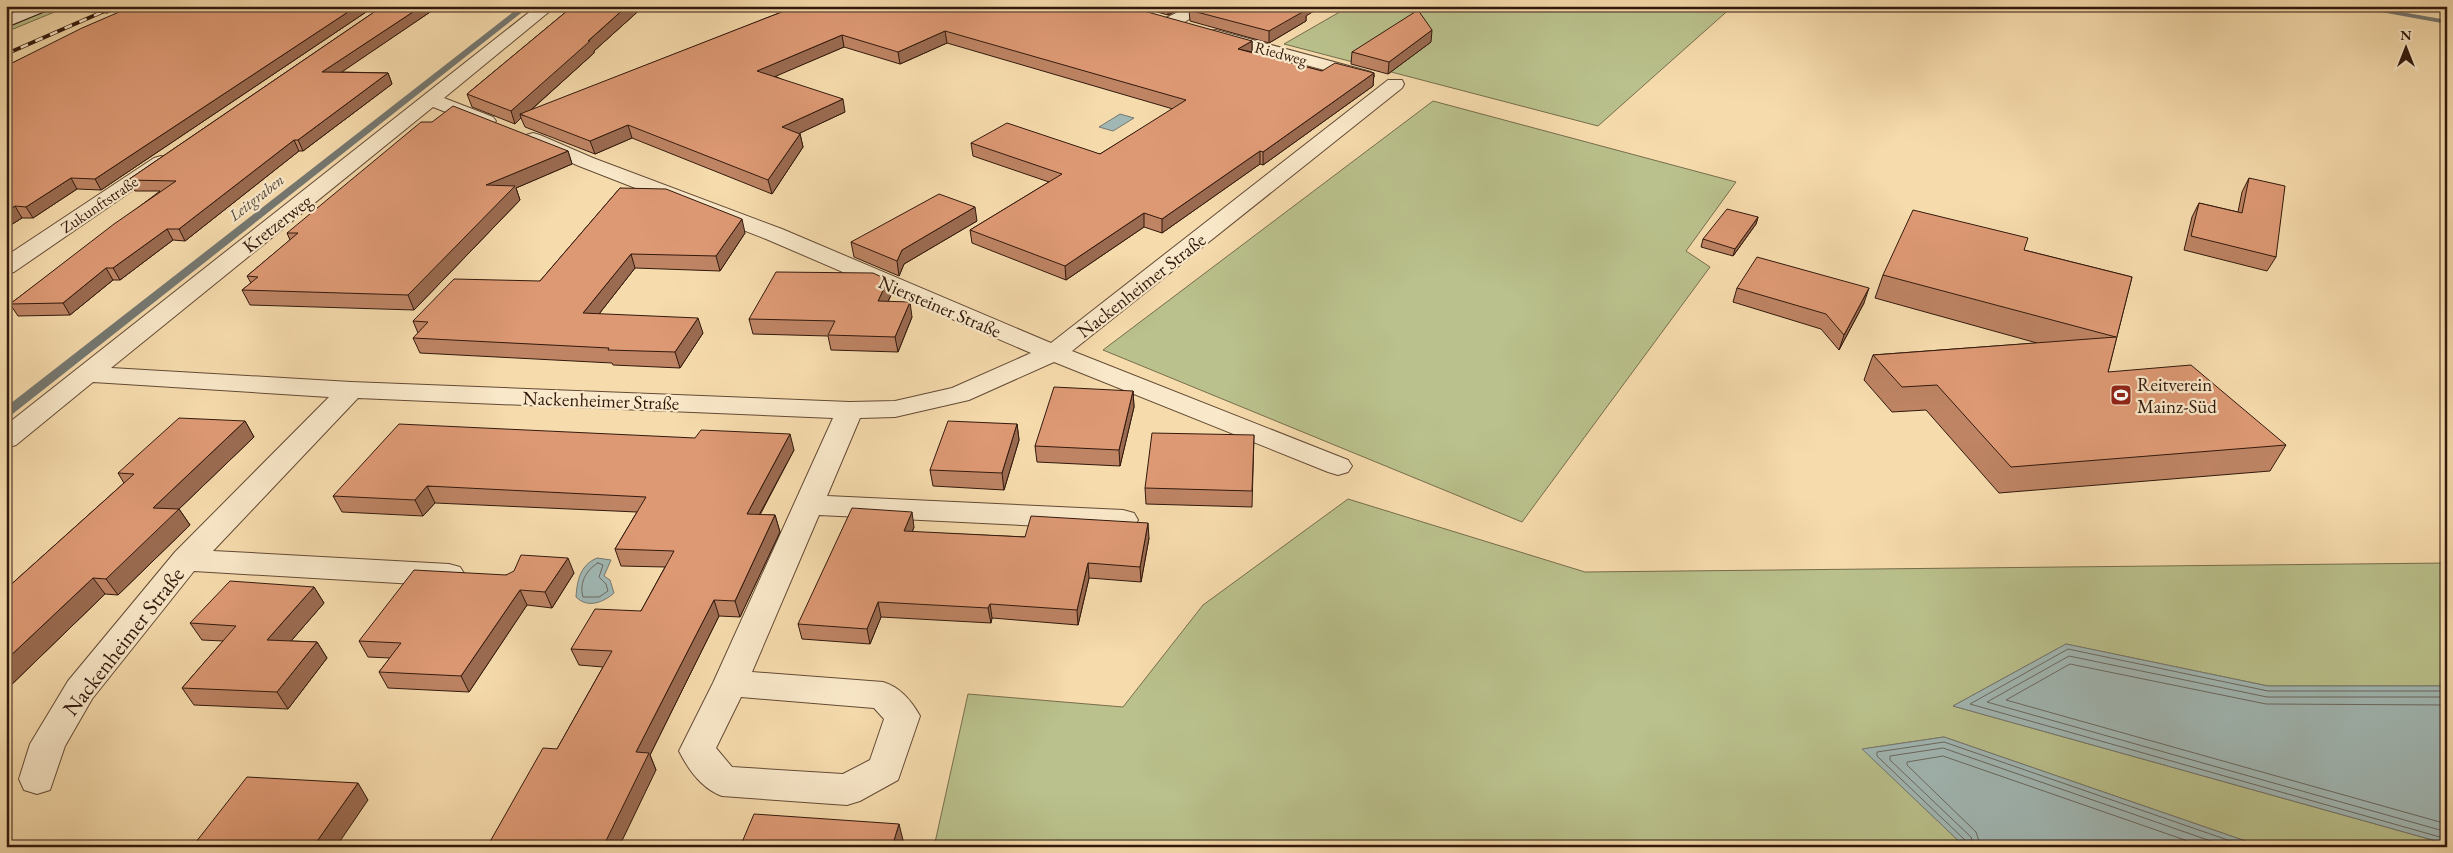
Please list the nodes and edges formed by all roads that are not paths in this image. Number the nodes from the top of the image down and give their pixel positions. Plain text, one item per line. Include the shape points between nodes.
1 (44, 6) edge
2 (548, 6) edge
3 (1203, 6) edge
4 (1153, 18) edge
5 (6, 22) edge
6 (1172, 22) junction
7 (1395, 84) joint
8 (432, 100) junction
9 (178, 150) edge
10 (6, 267) edge
11 (1054, 354) junction
12 (86, 374) junction
13 (352, 390) junction
14 (850, 410) junction
15 (6, 439) edge
16 (1338, 466) dead end
17 (808, 505) junction
18 (1123, 520) edge
19 (186, 560) junction
20 (478, 576) edge
21 (730, 683) junction
22 (37, 778) dead end

1 - 5 street
2 - 8 street, Kretzerweg
3 - 6 street
4 - 6 street, Riedweg
6 - 7 street, Riedweg
7 - 11 street, Nackenheimer Straße
8 - 11 street, Niersteiner Straße via 774,234
8 - 12 street, Kretzerweg
9 - 10 street, Zukunftstraße
11 - 14 street, Nackenheimer Straße via 960,394 895,409
11 - 16 street, Niersteiner Straße
12 - 13 street, Nackenheimer Straße
12 - 15 street, Kretzerweg
13 - 14 street, Nackenheimer Straße
13 - 19 street, Nackenheimer Straße
14 - 17 street
17 - 18 street
17 - 21 street
19 - 20 street, Nackenheimer Straße
19 - 22 street, Nackenheimer Straße via 80,690 48,744
21 - 21 street via 697,751 722,782 847,790 885,769 902,716 883,695

